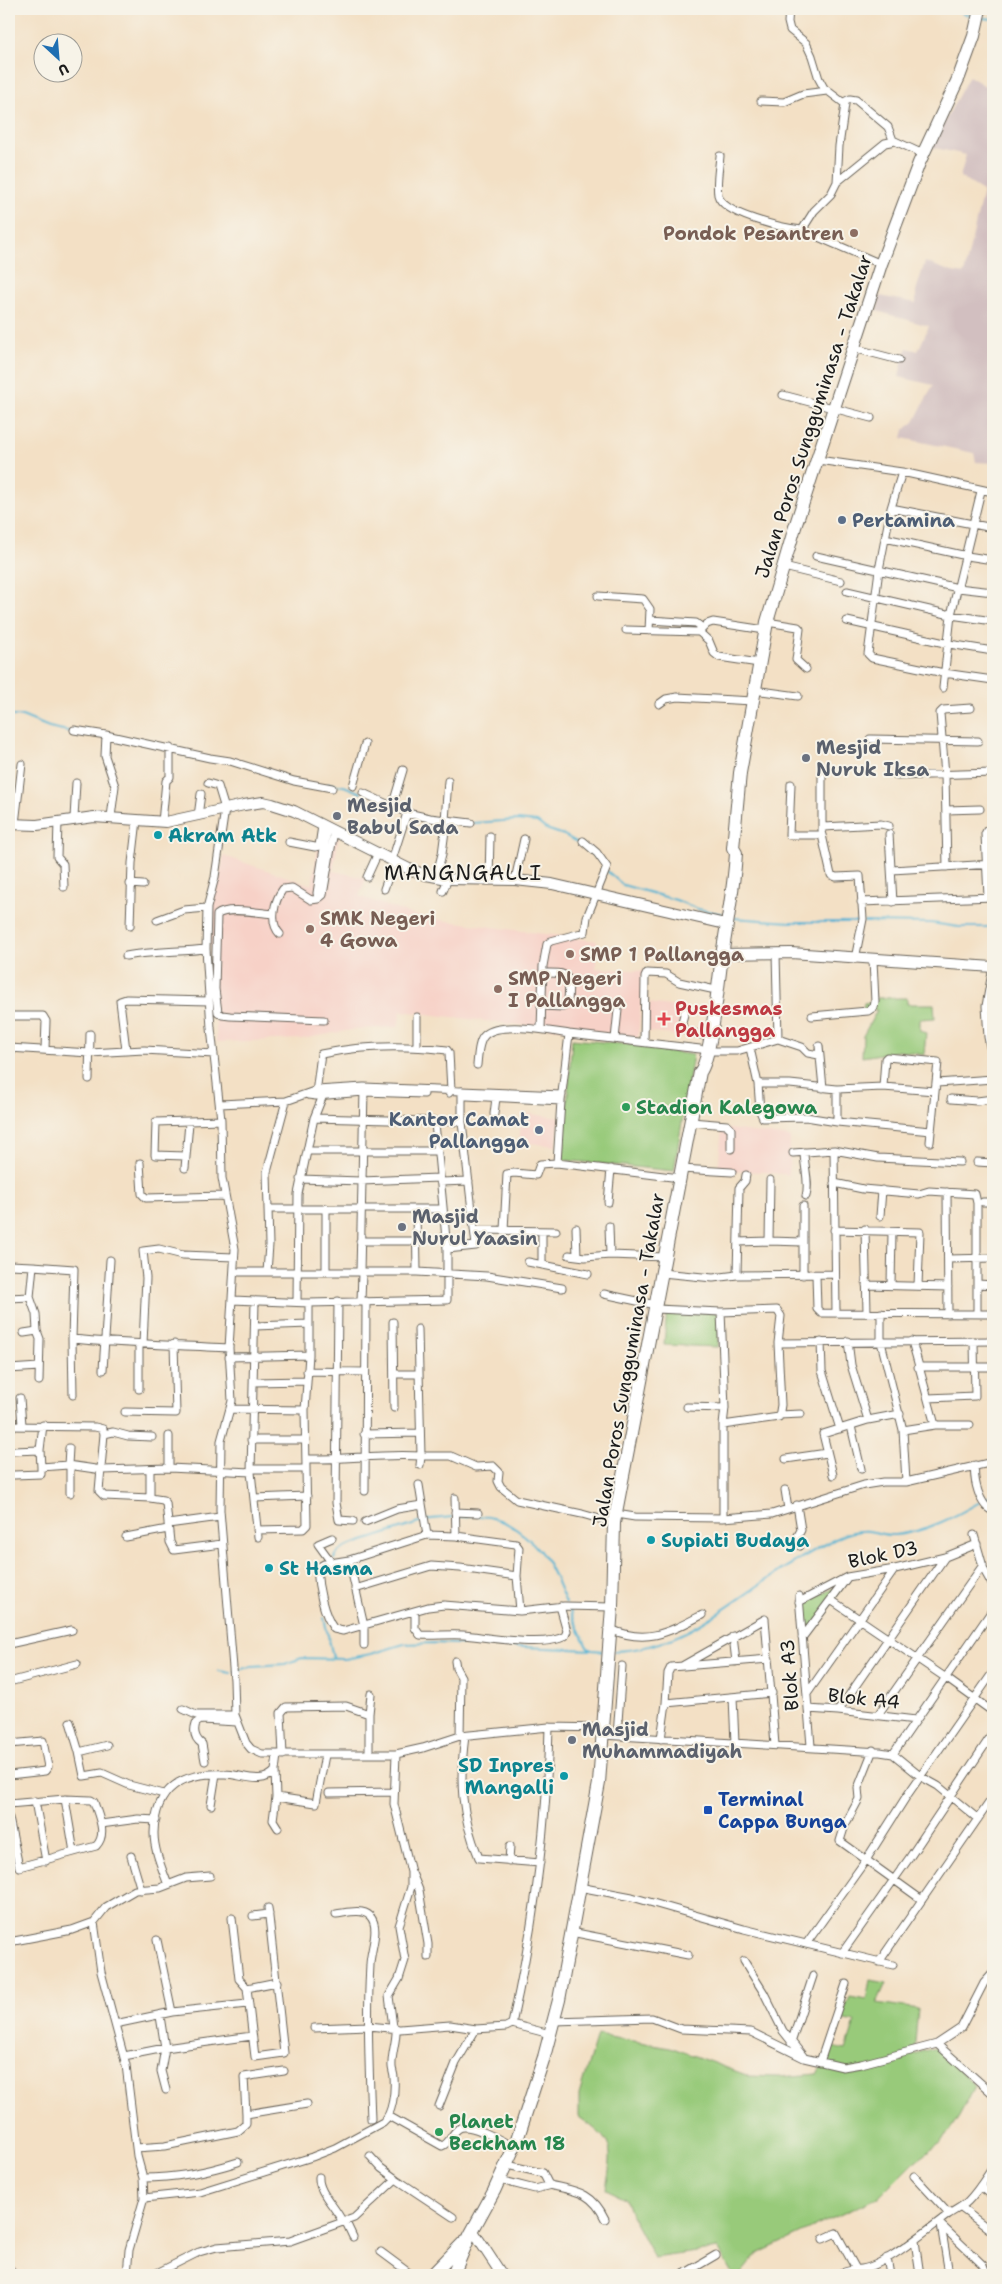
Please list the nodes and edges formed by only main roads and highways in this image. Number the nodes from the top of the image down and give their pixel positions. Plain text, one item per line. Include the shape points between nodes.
1 (980, 9) edge
2 (12, 824) edge
3 (725, 917) junction
4 (722, 954) junction
5 (993, 967) edge
6 (704, 1050) junction
7 (472, 2233) junction
8 (436, 2271) edge
9 (454, 2275) edge
10 (502, 2275) edge

1 - 3 highway, Jalan Poros Sungguminasa - Takalar via 959,77 923,154 881,264 766,626 740,773 733,848 729,852
2 - 3 main road via 37,825 74,818 162,822 262,802 294,812 328,832 409,869 436,877 552,884
3 - 4 highway, Jalan Poros Sungguminasa - Takalar
3 - 6 highway, Jalan Poros Sungguminasa - Takalar via 703,1035
4 - 5 main road via 816,954
4 - 6 highway, Jalan Poros Sungguminasa - Takalar
6 - 7 highway, Jalan Poros Sungguminasa - Takalar via 696,1067 700,1072 615,1519 608,1666 595,1808 571,1932 552,2028 514,2148
7 - 8 highway, Jalan Poros Sungguminasa - Takalar
7 - 9 highway, Jalan Poros Sungguminasa - Takalar
7 - 10 main road
8 - 9 highway

